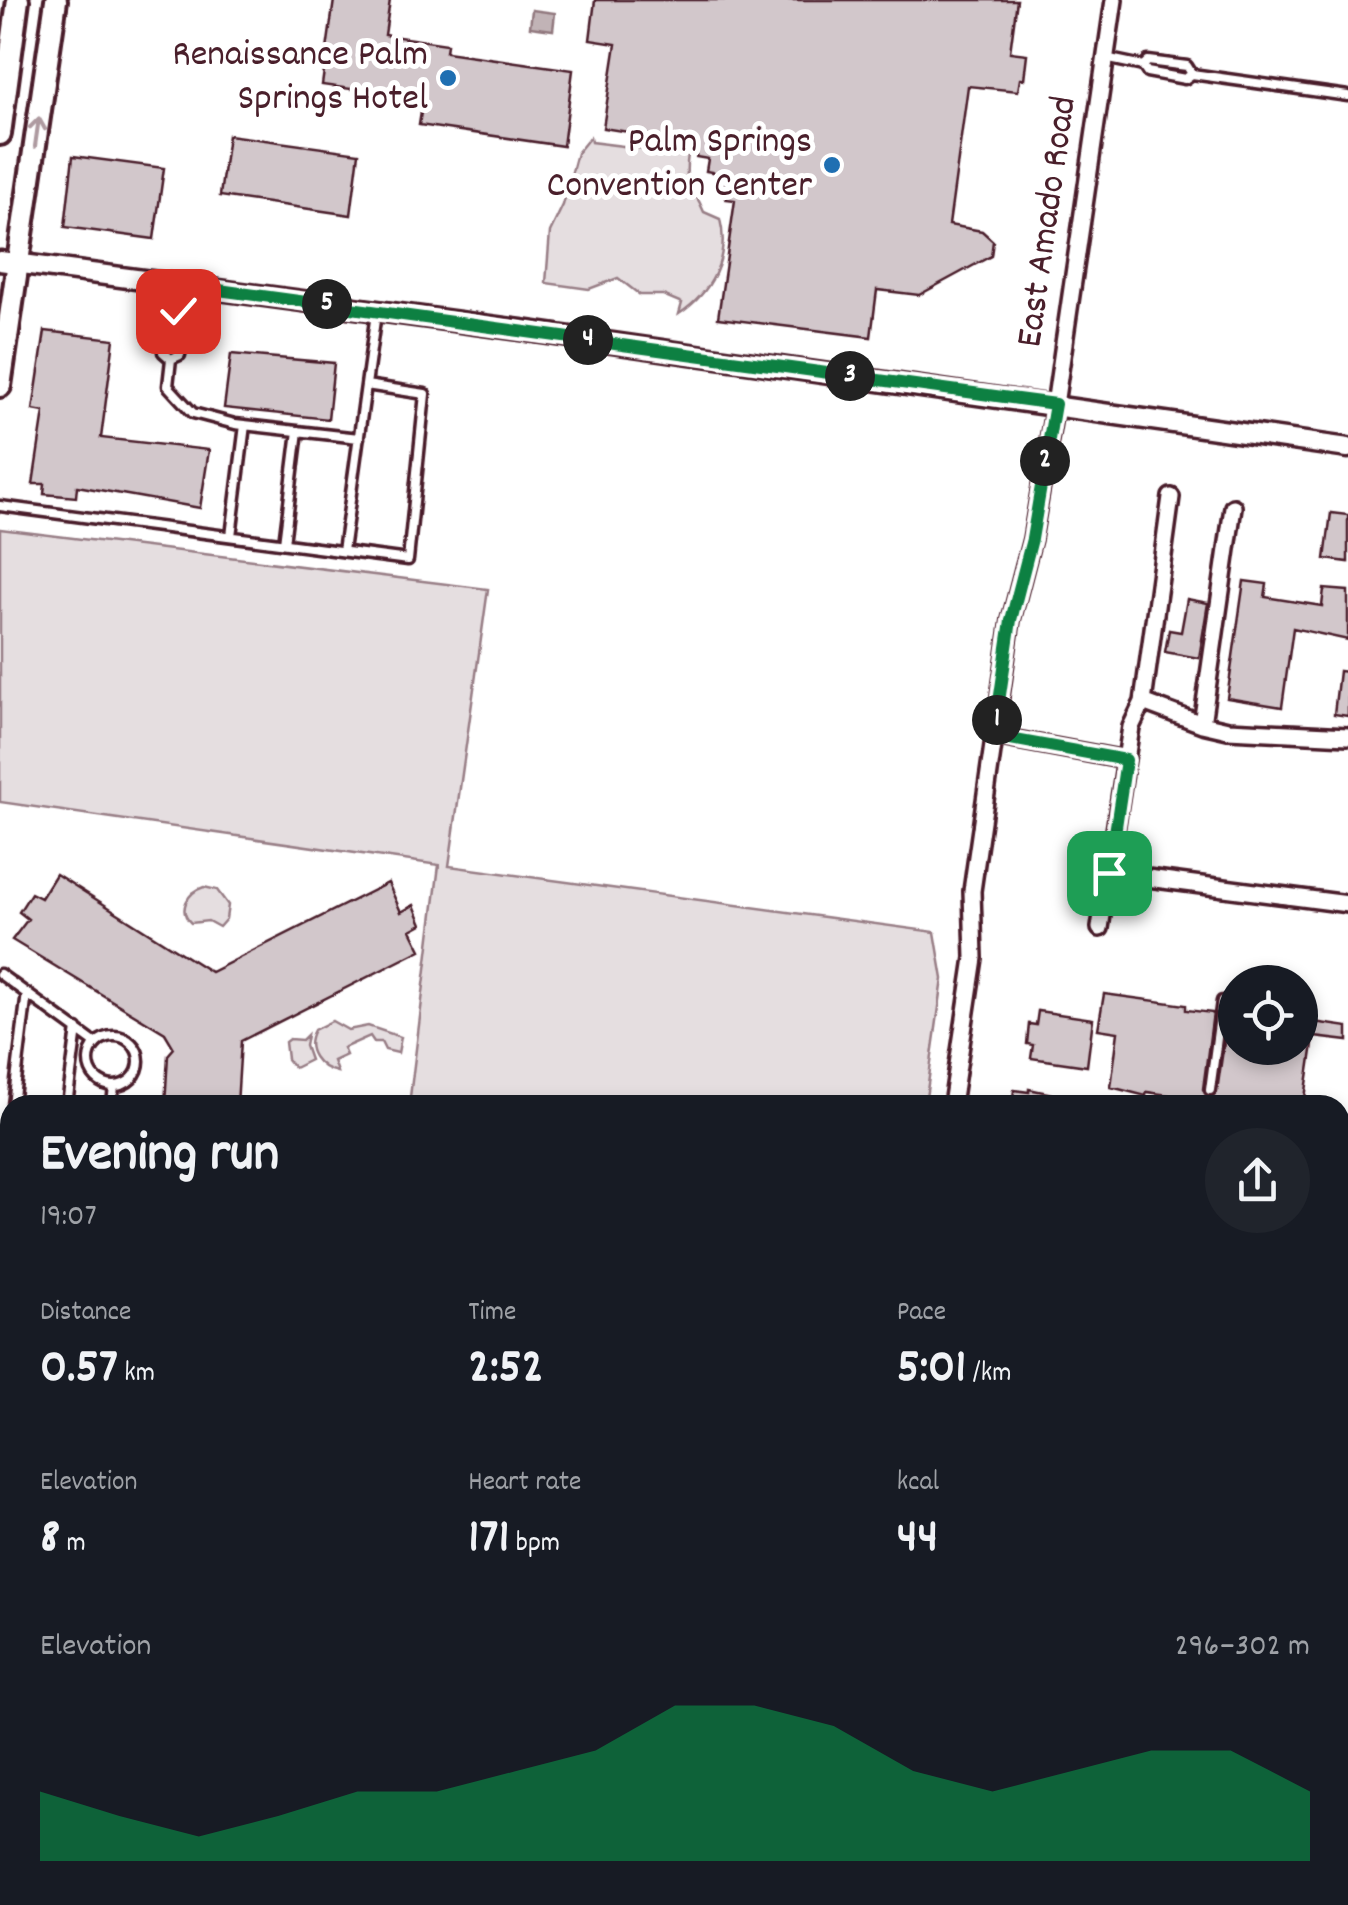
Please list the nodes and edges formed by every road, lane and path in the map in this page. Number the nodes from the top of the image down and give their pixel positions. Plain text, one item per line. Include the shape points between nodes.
1 (18, 0) edge
2 (56, 0) edge
3 (1114, 0) edge
4 (1106, 58) junction
5 (1348, 96) edge
6 (0, 134) edge
7 (9, 262) edge
8 (182, 285) junction
9 (376, 311) junction
10 (176, 324) junction
11 (171, 359) junction
12 (366, 385) junction
13 (0, 386) edge
14 (1055, 404) junction
15 (244, 425) junction
16 (298, 432) junction
17 (359, 438) junction
18 (1348, 448) edge
19 (1171, 496) dead end
20 (0, 506) edge
21 (1233, 507) dead end
22 (231, 536) junction
23 (284, 544) junction
24 (344, 551) junction
25 (1144, 702) junction
26 (1202, 724) junction
27 (994, 736) junction
28 (1348, 736) edge
29 (1126, 760) junction
30 (1109, 873) junction
31 (1348, 904) edge
32 (1100, 928) dead end
33 (0, 974) edge
34 (27, 993) junction
35 (77, 1028) junction
36 (1218, 1031) edge
37 (96, 1044) junction
38 (114, 1086) junction
39 (1210, 1090) dead end
40 (13, 1095) edge
41 (67, 1095) edge
42 (113, 1095) edge
43 (953, 1095) edge

1 - 6 main road
7 -> 2 main road
3 - 4 street, East Amado Road
4 - 5 lane via 1166,76
4 - 14 street, East Amado Road
7 - 8 street
7 - 13 main road
8 - 9 street
8 - 10 lane
9 - 12 lane
9 - 14 street
10 - 11 lane via 168,329 163,352
10 - 11 lane via 185,329 180,355
11 - 15 lane via 168,386 193,413
12 - 17 lane
12 - 24 lane via 425,394 408,560
14 - 18 street
14 - 27 street, East Amado Road
15 - 16 lane
15 - 22 lane
16 - 17 lane
16 - 23 lane
17 - 24 lane
19 - 25 street
20 - 22 lane
21 - 26 street
22 - 23 lane
23 - 24 lane
25 - 26 street
25 - 29 street via 1131,727
26 - 28 street
27 - 29 street
27 - 43 street, East Amado Road via 972,891 974,958
29 - 30 street
30 - 31 street
30 - 32 street
33 - 34 lane
34 - 35 lane
34 - 40 lane
35 - 37 lane
35 - 41 lane
36 - 39 lane
37 - 38 lane via 93,1074
37 - 38 lane via 118,1036 136,1050 135,1074
38 - 42 lane

